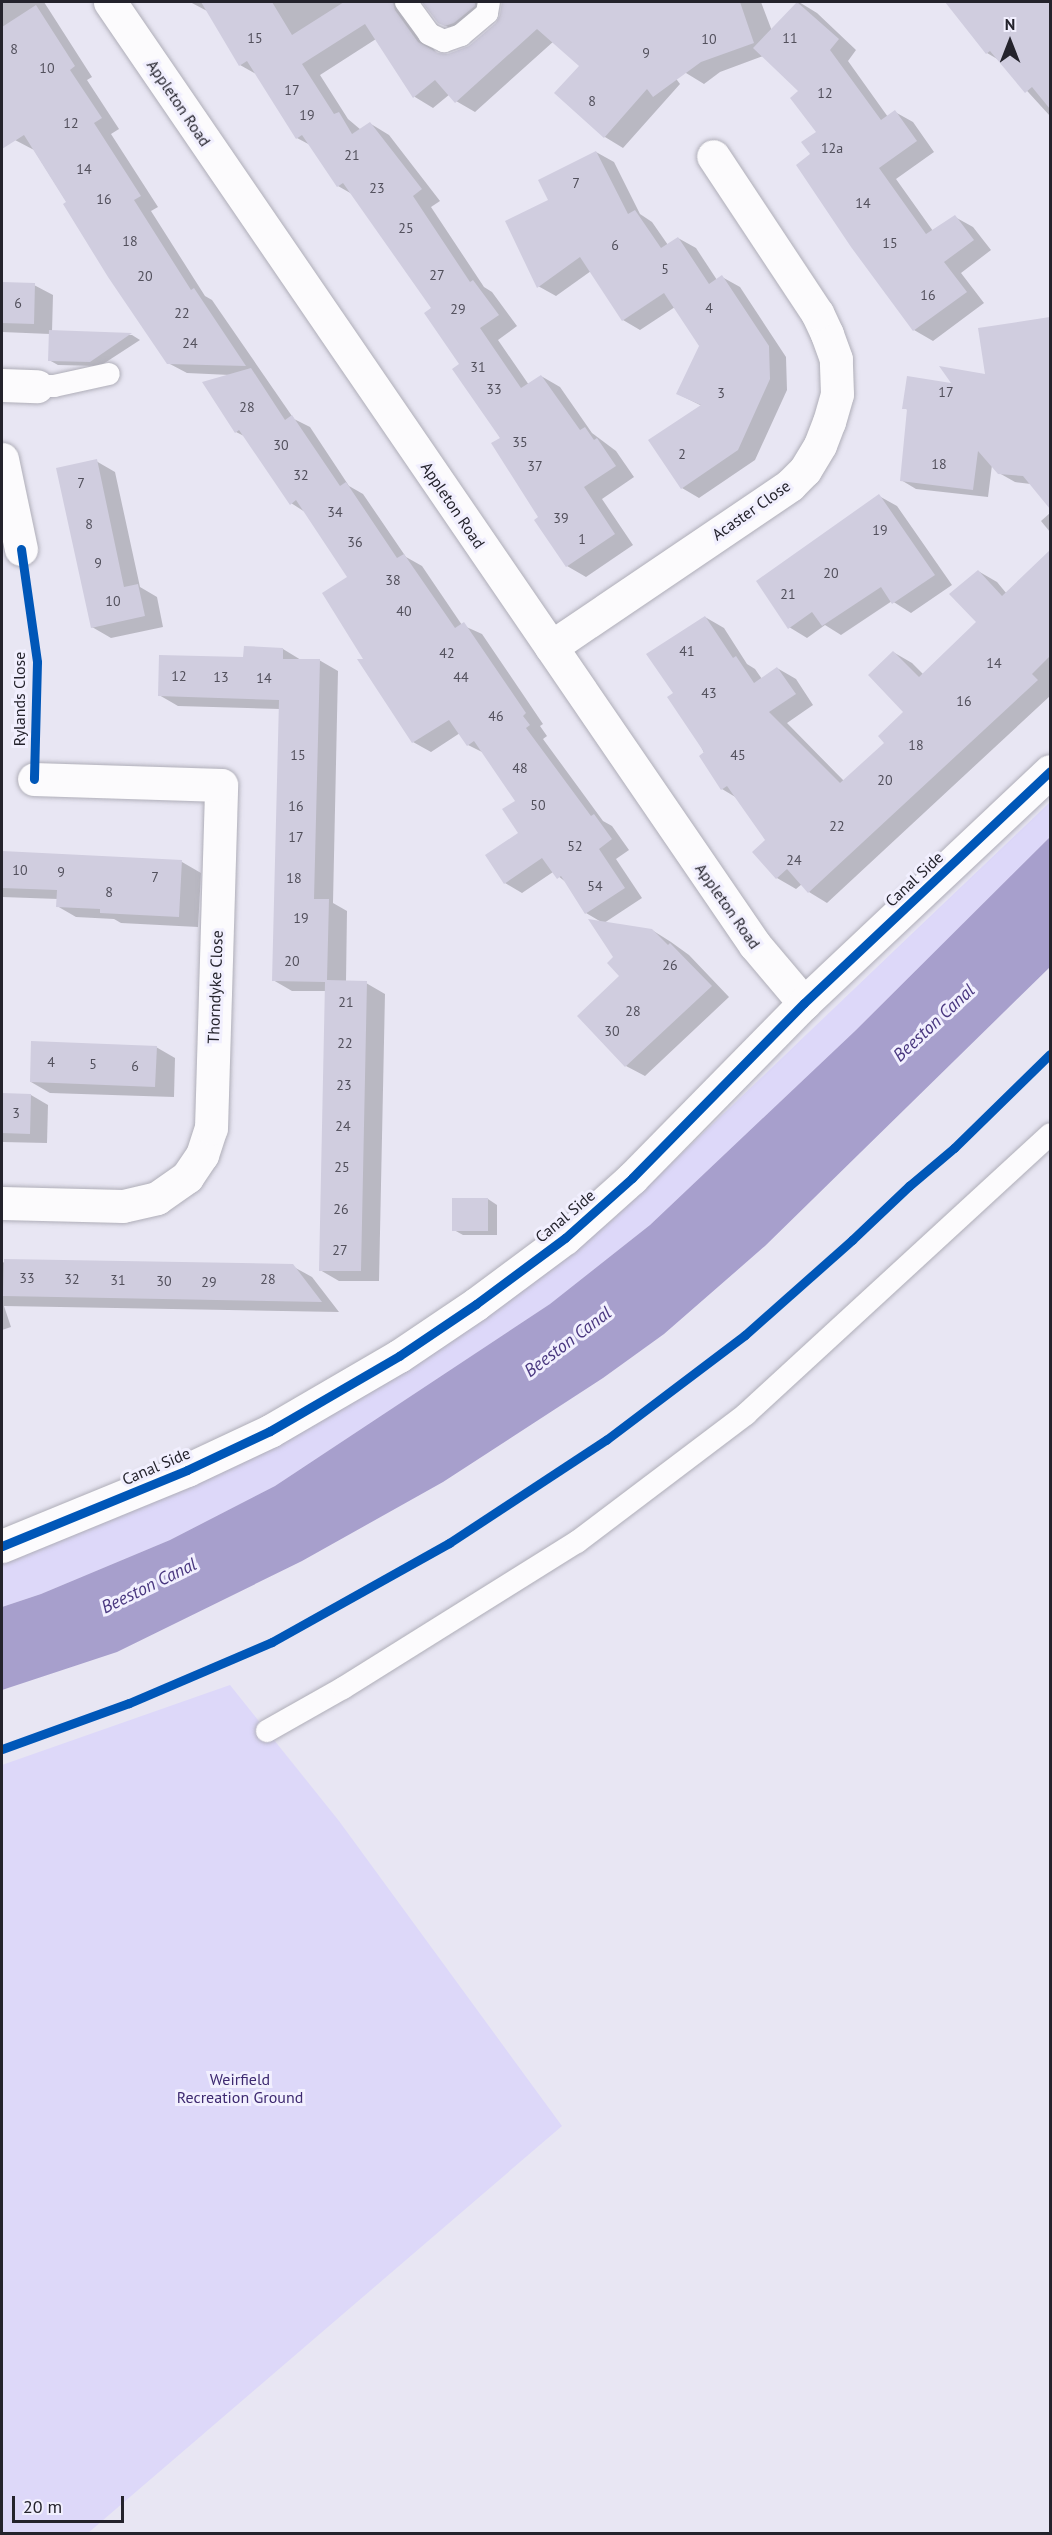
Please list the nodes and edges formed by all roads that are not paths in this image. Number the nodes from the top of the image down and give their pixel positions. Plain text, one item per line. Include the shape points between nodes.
1 (110, 2) edge
2 (406, 2) edge
3 (489, 2) edge
4 (713, 156) dead end
5 (109, 374) dead end
6 (2, 385) edge
7 (38, 386) joint
8 (4, 479) edge
9 (21, 549) dead end
10 (551, 647) junction
11 (1050, 771) edge
12 (34, 779) dead end
13 (804, 1003) junction
14 (1050, 1134) edge
15 (2, 1203) edge
16 (2, 1546) edge
17 (267, 1731) dead end

1 - 10 street, Appleton Road
2 - 3 lane via 429,34 444,41 460,35 487,13
4 - 10 street, Acaster Close via 827,334 836,359 837,394 829,422 805,470 790,485
5 - 7 lane
6 - 7 street
8 - 9 street
10 - 13 street, Appleton Road via 755,945
11 - 13 street, Canal Side
12 - 15 street, Thorndyke Close via 221,785 211,1128 202,1155 187,1177 157,1198 123,1206
13 - 16 street, Canal Side via 632,1178 565,1238 476,1304 399,1356 270,1431 187,1470
14 - 17 lane via 746,1414 577,1542

